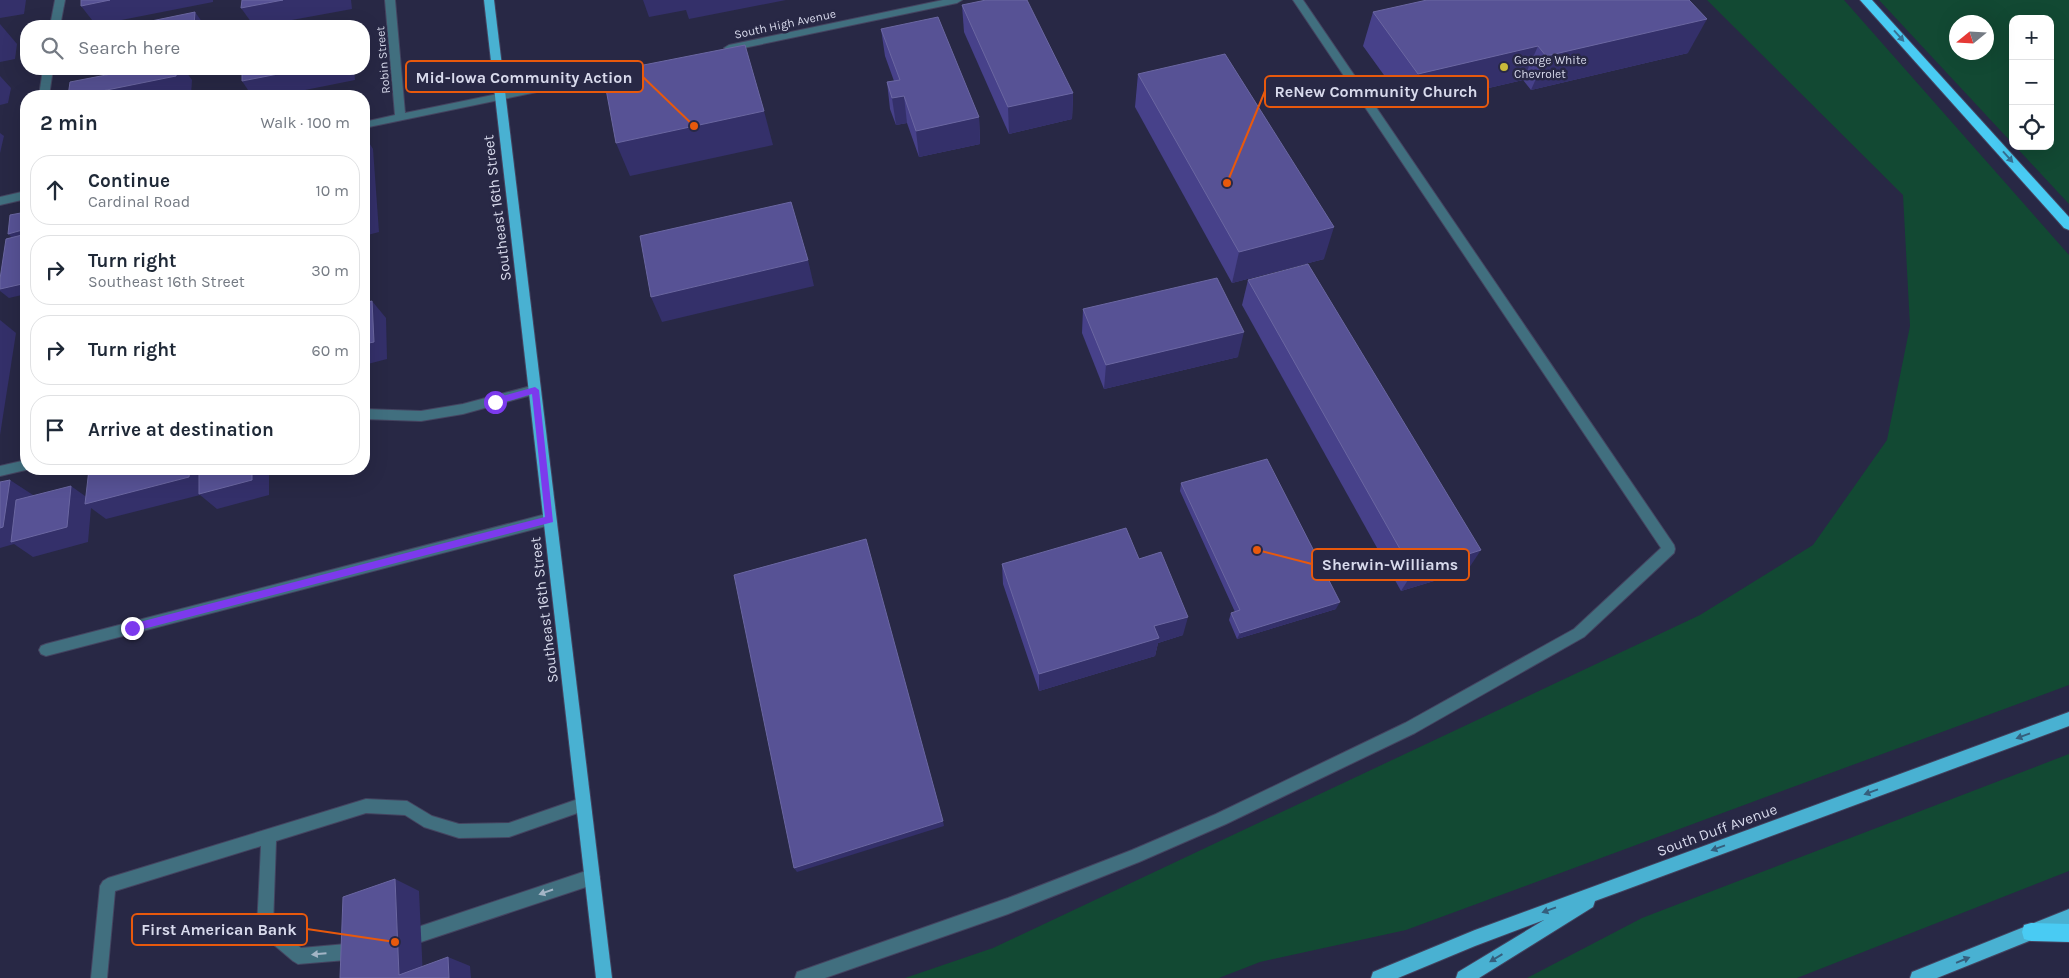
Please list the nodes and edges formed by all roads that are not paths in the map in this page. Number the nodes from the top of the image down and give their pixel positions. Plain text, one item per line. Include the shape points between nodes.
1 (60, 0) edge
2 (390, 0) edge
3 (489, 0) edge
4 (957, 0) edge
5 (1298, 0) edge
6 (1866, 0) edge
7 (56, 20) edge
8 (714, 52) edge
9 (629, 70) edge
10 (47, 75) edge
11 (45, 90) edge
12 (500, 97) junction
13 (400, 117) junction
14 (370, 124) edge
15 (20, 197) edge
16 (0, 201) edge
17 (2069, 225) edge
18 (535, 390) junction
19 (370, 414) edge
20 (20, 466) edge
21 (0, 471) edge
22 (550, 519) junction
23 (46, 650) dead end
24 (2069, 719) edge
25 (584, 804) junction
26 (269, 836) junction
27 (592, 877) junction
28 (1612, 887) junction
29 (2069, 917) edge
30 (2031, 932) junction
31 (421, 934) dead end
32 (2069, 934) edge
33 (368, 950) edge
34 (99, 978) edge
35 (604, 978) edge
36 (803, 978) edge
37 (1379, 978) edge
38 (1464, 978) edge
39 (1918, 978) edge

1 - 7 street
2 - 13 street, Robin Street
3 - 12 main road, Southeast 16th Street
4 - 8 street, South High Avenue
5 - 36 street via 1669,549 1579,634 1410,728 1134,857 1008,906
6 -> 17 highway
9 - 12 street
10 - 11 street
12 - 13 street
12 - 18 main road, Southeast 16th Street
13 - 14 street
15 - 16 street
18 - 19 street via 463,409 421,416
18 - 22 main road, Southeast 16th Street
20 - 21 street
22 - 23 street
22 - 25 main road, Southeast 16th Street
24 -> 28 main road, South Duff Avenue
25 - 26 street via 509,830 459,831 429,822 407,808 366,806
25 - 27 main road, Southeast 16th Street
33 -> 26 street via 298,956 265,928
26 - 34 street via 108,886
27 -> 31 street
27 - 35 main road, Southeast 16th Street
28 -> 37 main road, South Duff Avenue via 1474,938
28 -> 38 main road
29 - 30 main road
30 - 32 highway
39 -> 30 main road

